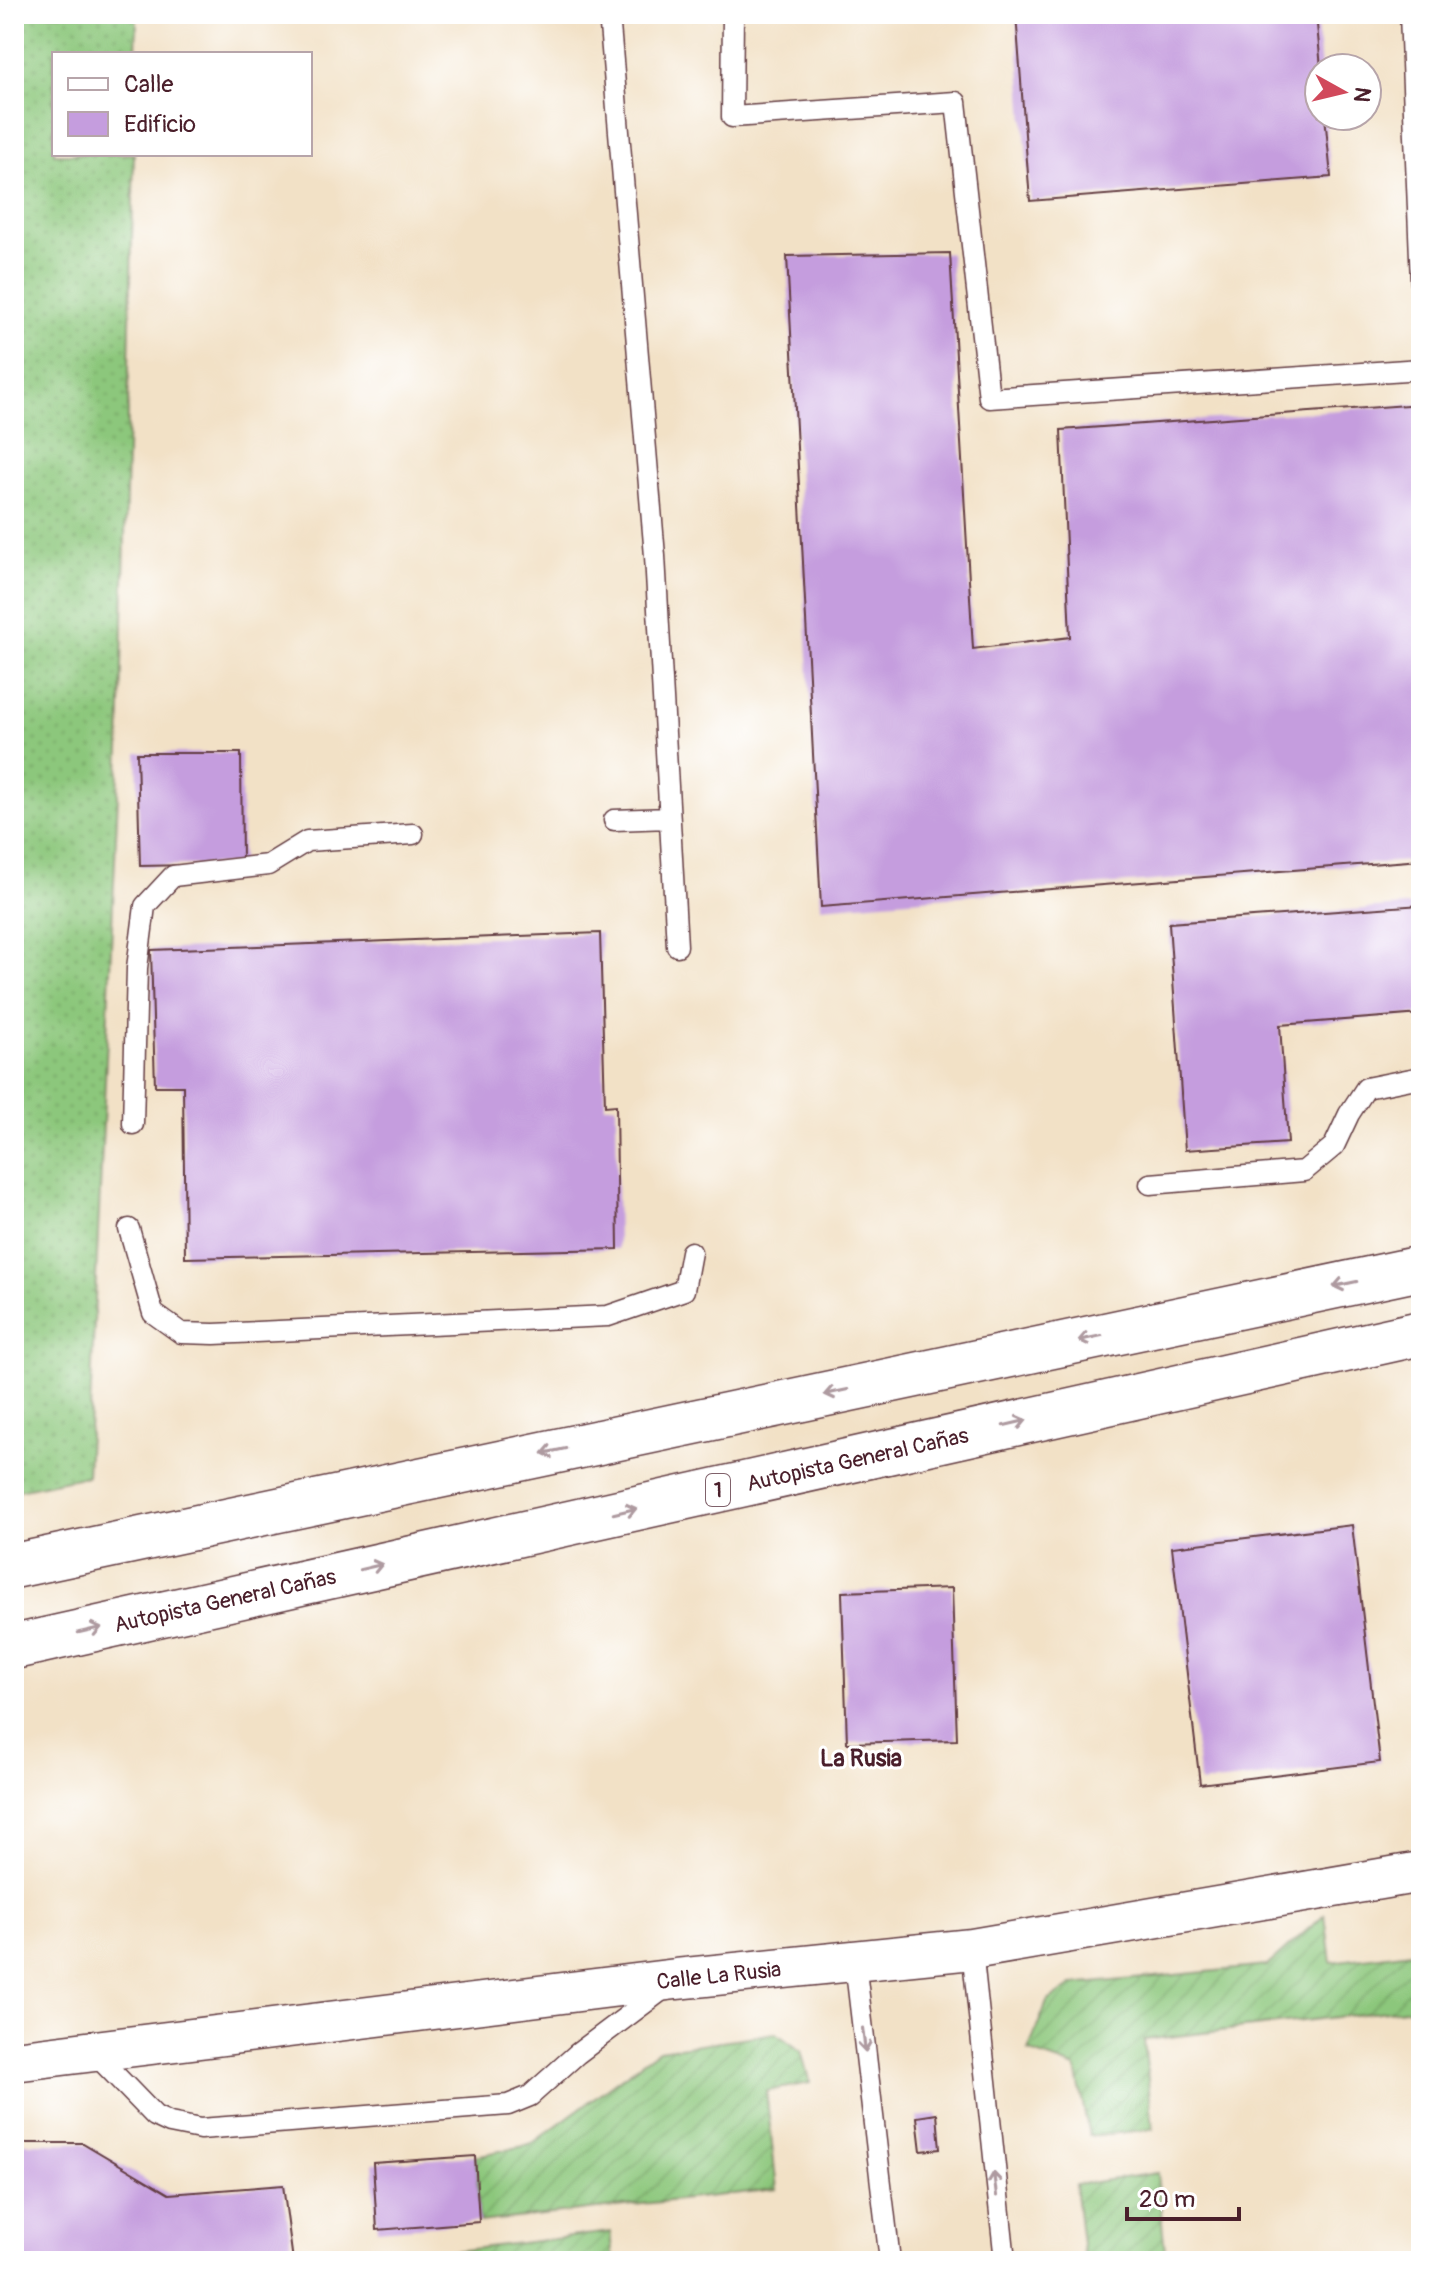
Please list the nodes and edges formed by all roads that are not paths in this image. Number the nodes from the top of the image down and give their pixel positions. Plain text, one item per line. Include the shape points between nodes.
1 (609, 14) edge
2 (733, 14) edge
3 (1410, 14) edge
4 (1421, 282) edge
5 (1421, 369) edge
6 (669, 818) junction
7 (614, 820) dead end
8 (413, 834) dead end
9 (677, 946) dead end
10 (1421, 1077) edge
11 (133, 1124) dead end
12 (1150, 1184) dead end
13 (129, 1229) dead end
14 (691, 1252) dead end
15 (1421, 1268) edge
16 (1421, 1333) edge
17 (14, 1566) edge
18 (14, 1647) edge
19 (1421, 1872) edge
20 (972, 1949) junction
21 (855, 1962) junction
22 (676, 1979) junction
23 (93, 2052) junction
24 (14, 2061) edge
25 (890, 2261) edge
26 (1005, 2261) edge

1 - 6 lane via 655,556
2 - 5 lane via 732,117 956,102 989,398
3 - 4 lane
6 - 7 lane
6 - 9 lane
8 - 11 lane via 307,841 268,865 173,876 145,906 137,968
10 - 12 lane via 1366,1088 1334,1146 1304,1171
13 - 14 lane via 153,1313 181,1333 608,1316 684,1290
15 -> 17 highway
18 -> 16 highway, Autopista General Cañas / 1
19 - 20 street, Calle La Rusia
20 - 21 street, Calle La Rusia
26 -> 20 lane
21 - 22 street, Calle La Rusia
21 -> 25 lane
22 - 23 street, Calle La Rusia
22 - 23 lane via 530,2096 508,2105 200,2129 155,2116
23 - 24 street, Calle La Rusia

